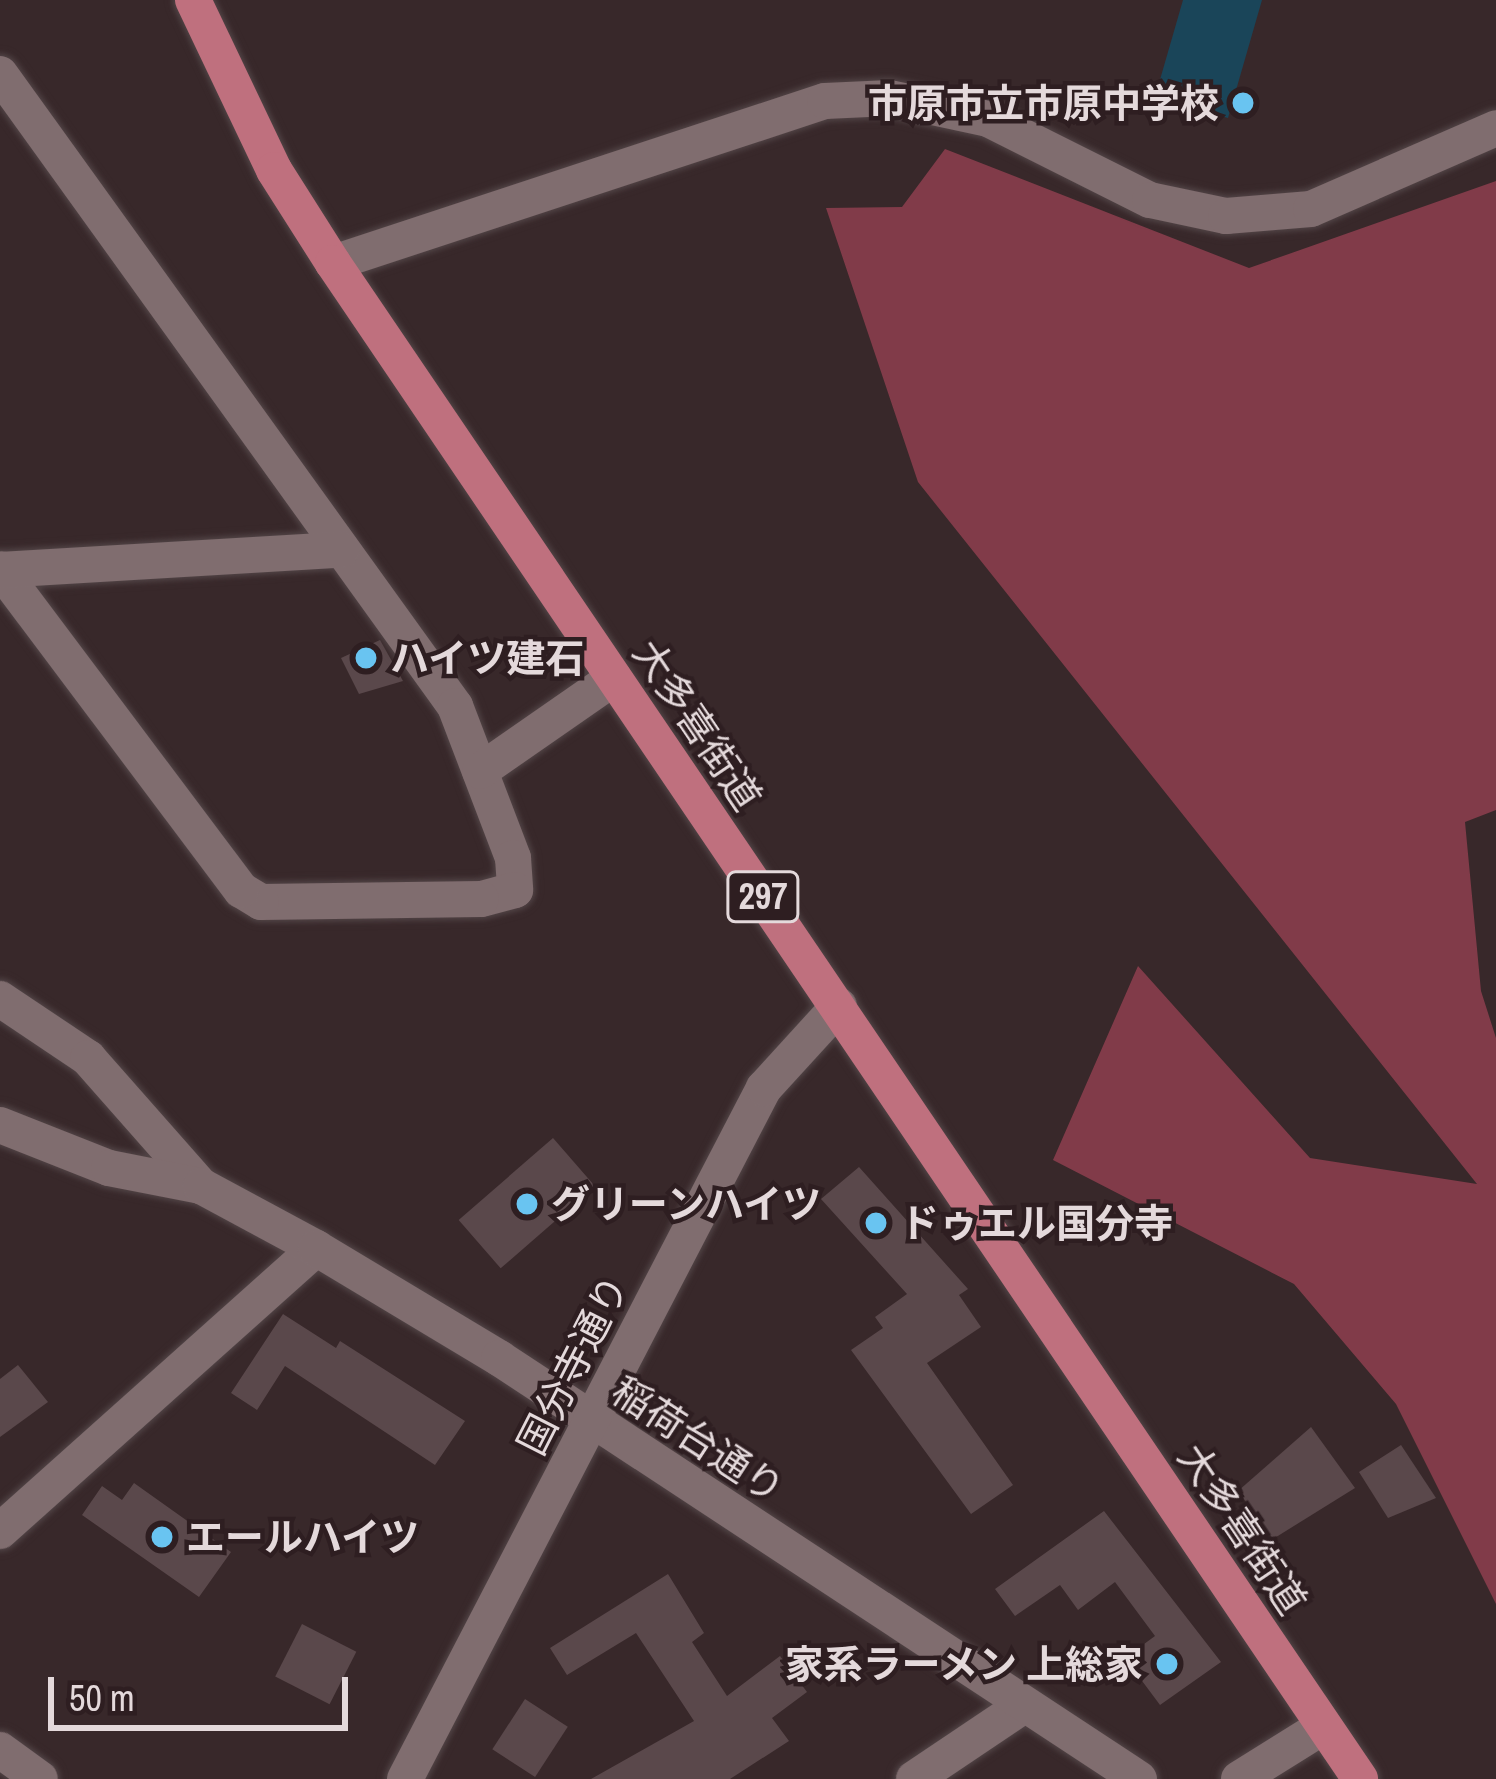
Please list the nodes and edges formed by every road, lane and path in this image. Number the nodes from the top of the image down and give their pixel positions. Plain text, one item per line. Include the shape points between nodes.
1 (193, 0) edge
2 (0, 74) edge
3 (1496, 128) edge
4 (333, 263) junction
5 (341, 550) junction
6 (0, 570) edge
7 (614, 678) junction
8 (480, 771) junction
9 (0, 999) edge
10 (839, 1006) junction
11 (0, 1125) edge
12 (201, 1186) junction
13 (316, 1248) junction
14 (592, 1422) junction
15 (0, 1531) edge
16 (1024, 1705) junction
17 (1324, 1726) junction
18 (0, 1750) edge
19 (40, 1779) edge
20 (405, 1779) edge
21 (914, 1779) edge
22 (1139, 1779) edge
23 (1239, 1779) edge
24 (1360, 1779) edge

1 - 4 highway, 大多喜街道 / 297 via 274,170
2 - 5 street
3 - 4 street via 1311,208 1226,216 1150,200 988,119 890,98 825,100
4 - 7 highway, 大多喜街道 / 297
5 - 6 street
5 - 8 street via 455,706
6 - 8 street via 241,890 260,902 481,899 515,890 513,858
7 - 8 street
7 - 10 highway, 大多喜街道 / 297
9 - 12 street, 稲荷台通り via 88,1058
10 - 14 street, 国分寺通り via 764,1088
10 - 17 highway, 大多喜街道 / 297
11 - 12 street, 稲荷台通り via 110,1168
12 - 13 street, 稲荷台通り
13 - 14 street, 稲荷台通り
13 - 15 street
14 - 16 street, 稲荷台通り
14 - 20 street, 国分寺通り
16 - 21 street
16 - 22 street, 稲荷台通り
17 - 23 street
17 - 24 highway, 大多喜街道 / 297
18 - 19 street

